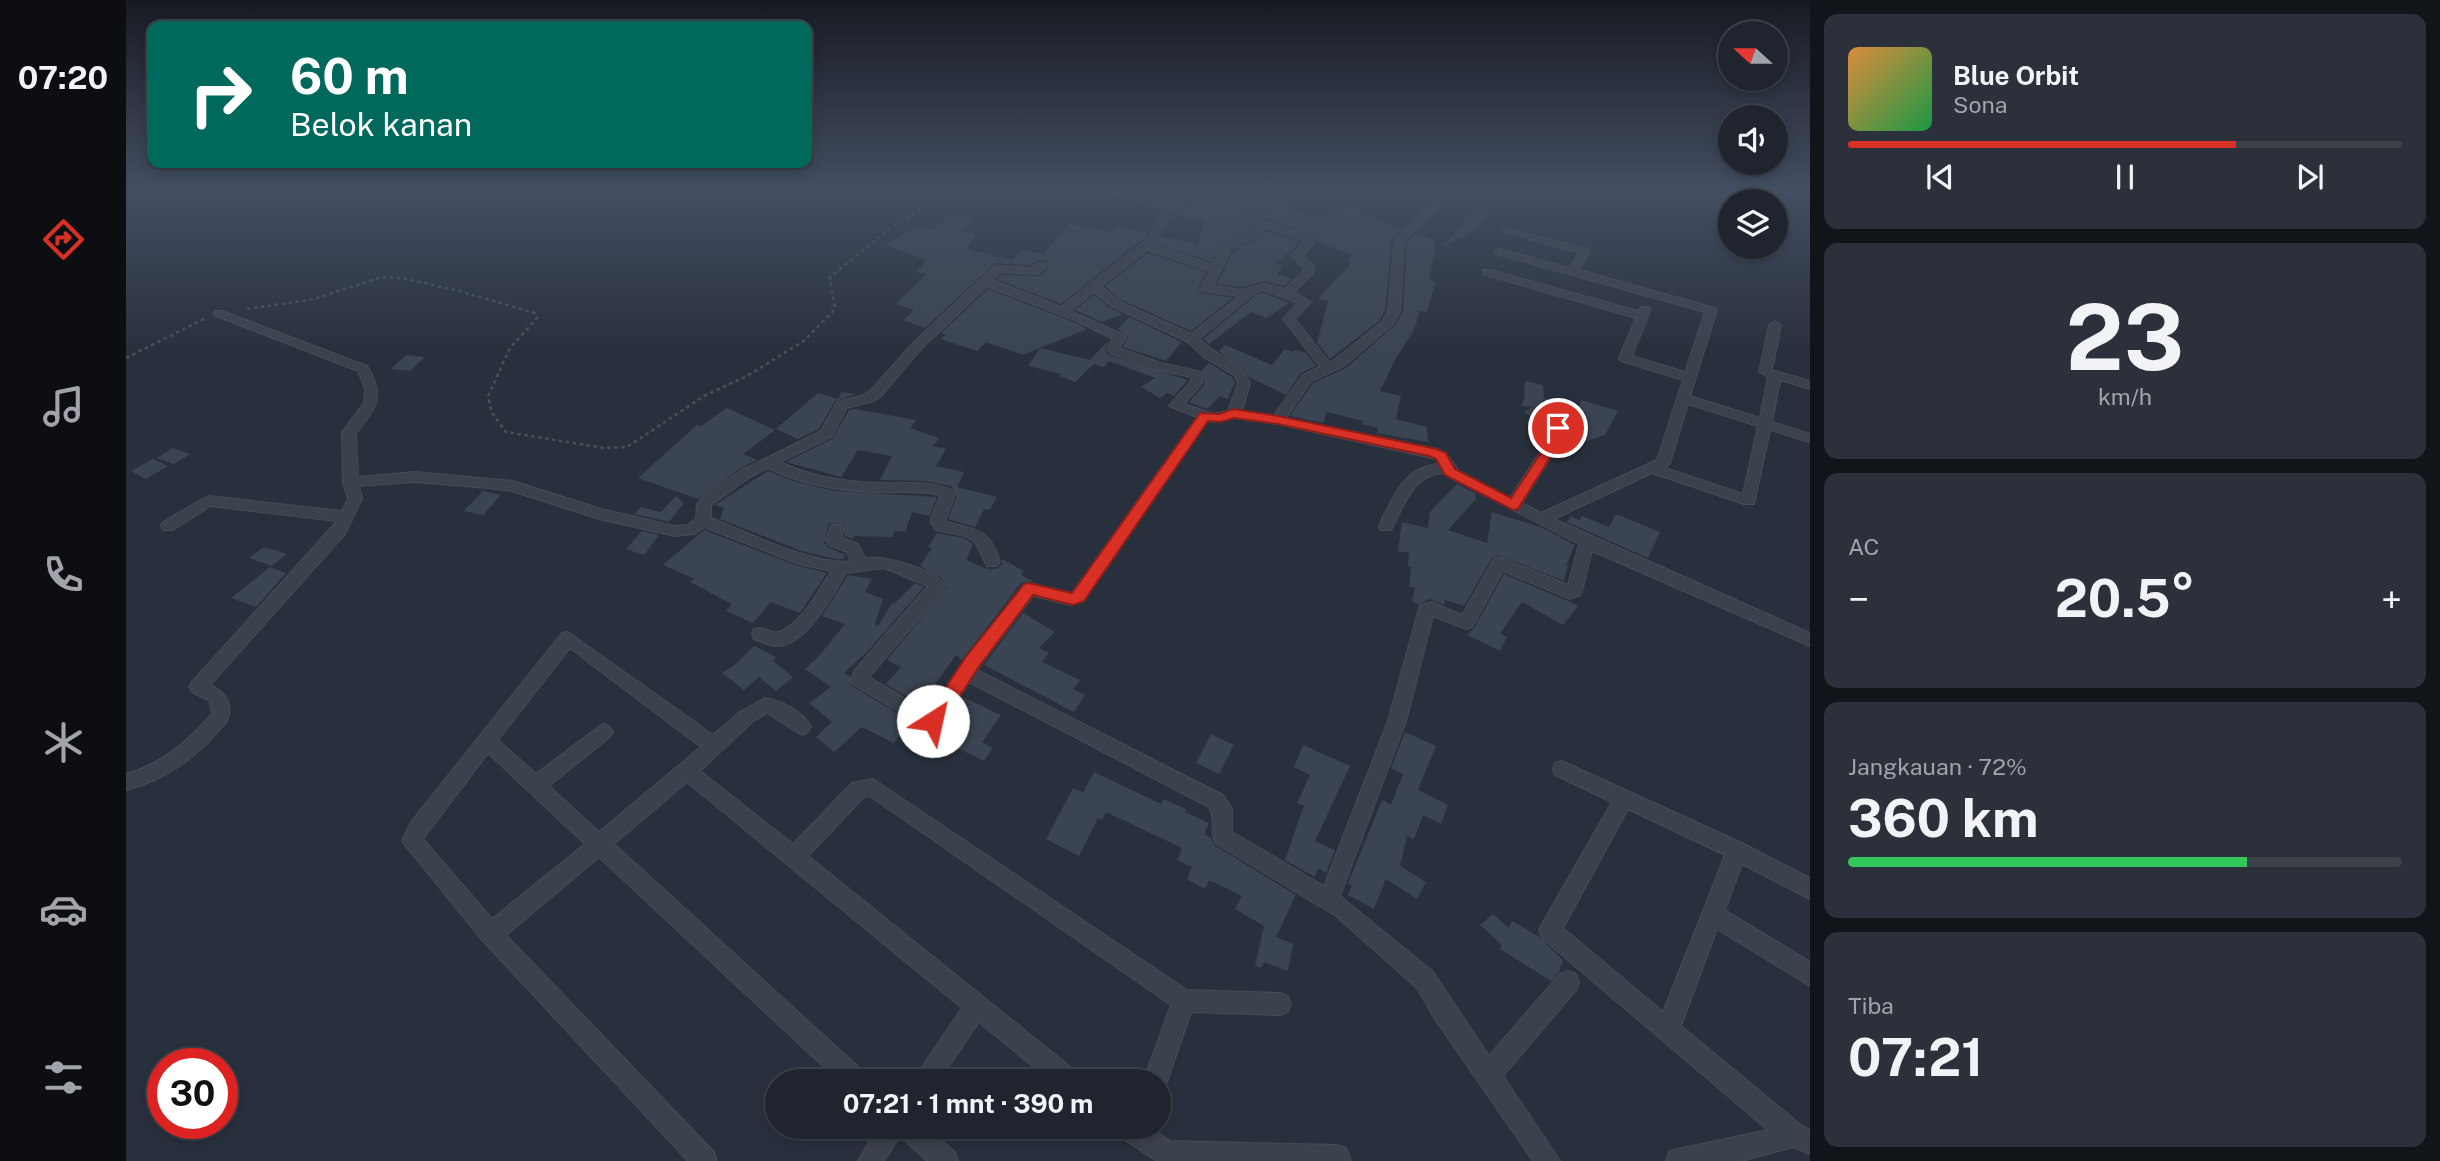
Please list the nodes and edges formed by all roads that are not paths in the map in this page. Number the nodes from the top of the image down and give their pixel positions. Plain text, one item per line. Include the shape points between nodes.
1 (1148, 243) edge
2 (1234, 243) edge
3 (1306, 243) edge
4 (1398, 243) edge
5 (1556, 243) edge
6 (1145, 246) junction
7 (1500, 252) dead end
8 (1042, 265) dead end
9 (1216, 269) junction
10 (1487, 272) dead end
11 (1573, 272) junction
12 (984, 281) junction
13 (1095, 287) junction
14 (1253, 290) junction
15 (1287, 293) junction
16 (1651, 293) junction
17 (1063, 311) junction
18 (218, 313) road end
19 (1642, 316) junction
20 (1775, 325) dead end
21 (1192, 339) junction
22 (1327, 368) junction
23 (1775, 374) junction
24 (1690, 377) junction
25 (1810, 385) edge
26 (1684, 398) junction
27 (1533, 412) dead end
28 (1234, 414) junction
29 (1205, 416) junction
30 (1278, 420) junction
31 (1765, 424) junction
32 (1810, 438) edge
33 (769, 463) junction
34 (1448, 468) junction
35 (1650, 468) junction
36 (350, 482) junction
37 (1513, 505) junction
38 (347, 517) junction
39 (1541, 519) junction
40 (703, 521) junction
41 (168, 526) dead end
42 (1386, 527) dead end
43 (836, 529) dead end
44 (1587, 542) junction
45 (992, 562) dead end
46 (860, 564) junction
47 (841, 568) junction
48 (760, 634) dead end
49 (1810, 640) edge
50 (966, 672) junction
51 (803, 727) dead end
52 (604, 732) dead end
53 (486, 740) junction
54 (714, 746) junction
55 (1562, 769) dead end
56 (687, 771) junction
57 (126, 782) edge
58 (535, 786) junction
59 (1624, 799) junction
60 (598, 845) junction
61 (1737, 850) junction
62 (794, 857) junction
63 (1810, 889) edge
64 (1328, 901) junction
65 (1712, 914) junction
66 (491, 934) junction
67 (1810, 975) edge
68 (1568, 982) dead end
69 (1184, 1001) junction
70 (1280, 1004) dead end
71 (977, 1006) junction
72 (1668, 1030) junction
73 (844, 1069) edge
74 (933, 1069) edge
75 (1056, 1069) edge
76 (1160, 1069) edge
77 (1489, 1074) junction
78 (884, 1139) edge
79 (921, 1139) edge
80 (1148, 1139) edge
81 (1801, 1139) edge
82 (1173, 1157) edge
83 (1726, 1157) edge
84 (705, 1161) edge
85 (870, 1161) edge
86 (946, 1161) edge
87 (1339, 1161) edge
88 (1548, 1161) edge
89 (1678, 1161) edge

1 - 6 street
2 - 9 street
3 - 15 street via 1296,257 1310,270
4 - 22 street via 1394,311 1387,324 1340,363
5 - 11 street via 1585,251
6 - 9 street
6 - 13 street
7 - 11 street
8 - 12 street via 1033,272 999,268
9 - 14 street via 1207,290 1236,294
10 - 19 street
11 - 16 street
12 - 17 street
12 - 33 street via 876,393 842,405 826,434
13 - 17 street
13 - 21 street via 1114,303
14 - 15 street via 1264,287
14 - 21 street
15 - 22 street via 1306,302 1289,320
16 - 19 street
16 - 24 street via 1712,310
17 - 29 street via 1120,338 1115,351 1197,375 1197,382 1176,406
18 - 36 street via 363,369 373,398 349,432
19 - 24 street via 1625,358
20 - 23 street via 1765,372
21 - 28 street via 1242,377
22 - 30 street via 1307,378
23 - 25 street
23 - 31 street
24 - 26 street
26 - 31 street
26 - 35 street via 1664,463
27 - 37 street via 1560,432
28 - 29 street
28 - 30 street
29 - 50 street via 1078,597 1029,589
30 - 34 street via 1432,452 1441,456
31 - 32 street
31 - 35 street via 1748,501
33 - 40 street via 708,499
33 - 45 street via 812,479 945,492 937,522 981,537 988,543
34 - 37 street
34 - 42 street via 1417,474 1406,484
35 - 39 street
36 - 38 street via 355,499
36 - 40 street via 415,477 489,483 676,531 690,530
37 - 39 street
38 - 41 street via 208,502
38 - 57 street via 198,687 218,697 221,716 183,755
39 - 44 street
40 - 47 street via 797,557
43 - 46 street via 834,541 853,548
44 - 49 street
44 - 64 street via 1570,593 1499,563 1466,623 1426,609 1399,715
46 - 47 street
46 - 50 street via 886,563 937,586 860,680 930,722
47 - 48 street via 793,632 775,640
50 - 64 street via 1216,801 1222,809 1222,838
51 - 54 street via 776,707 765,705
52 - 58 street
53 - 54 street via 568,638
53 - 58 street
53 - 66 street via 412,841
54 - 56 street
55 - 59 street
56 - 60 street
56 - 62 street
58 - 60 street
59 - 61 street
59 - 72 street via 1550,930
60 - 66 street
60 - 73 street
61 - 63 street
61 - 65 street
62 - 69 street via 859,789 873,787
62 - 71 street
64 - 77 street via 1425,980
65 - 67 street
65 - 72 street
66 - 84 street
68 - 77 street
69 - 70 street
69 - 76 street
71 - 74 street
71 - 75 street
72 - 81 street
77 - 88 street
78 - 85 street
79 - 86 street
80 - 82 street
81 - 83 street
82 - 87 street via 1337,1157
83 - 89 street

